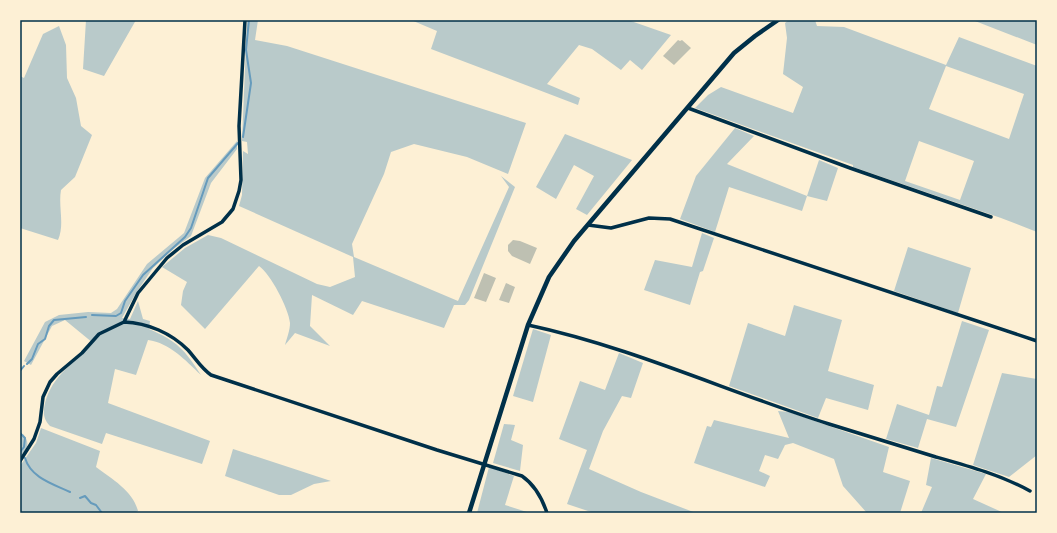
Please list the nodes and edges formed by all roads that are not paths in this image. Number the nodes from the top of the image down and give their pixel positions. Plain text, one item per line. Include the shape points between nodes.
1 (245, 20) edge
2 (778, 20) edge
3 (688, 108) junction
4 (991, 217) dead end
5 (588, 225) junction
6 (124, 322) junction
7 (528, 325) junction
8 (1037, 340) edge
9 (20, 461) edge
10 (485, 464) junction
11 (1030, 491) dead end
12 (469, 513) edge
13 (547, 513) edge

1 - 6 street via 239,126 241,180 237,200 222,222 183,245 160,265 138,293
2 - 3 street via 734,53
3 - 4 street
3 - 5 street
5 - 7 street via 549,277
5 - 8 street via 611,228 649,218 670,219
6 - 9 street via 99,334 50,382 43,397 37,431
6 - 10 street via 144,324 172,336 211,375
7 - 10 street
7 - 11 street via 569,334 695,376 774,406 973,468
10 - 12 street
10 - 13 street via 522,476 531,482

